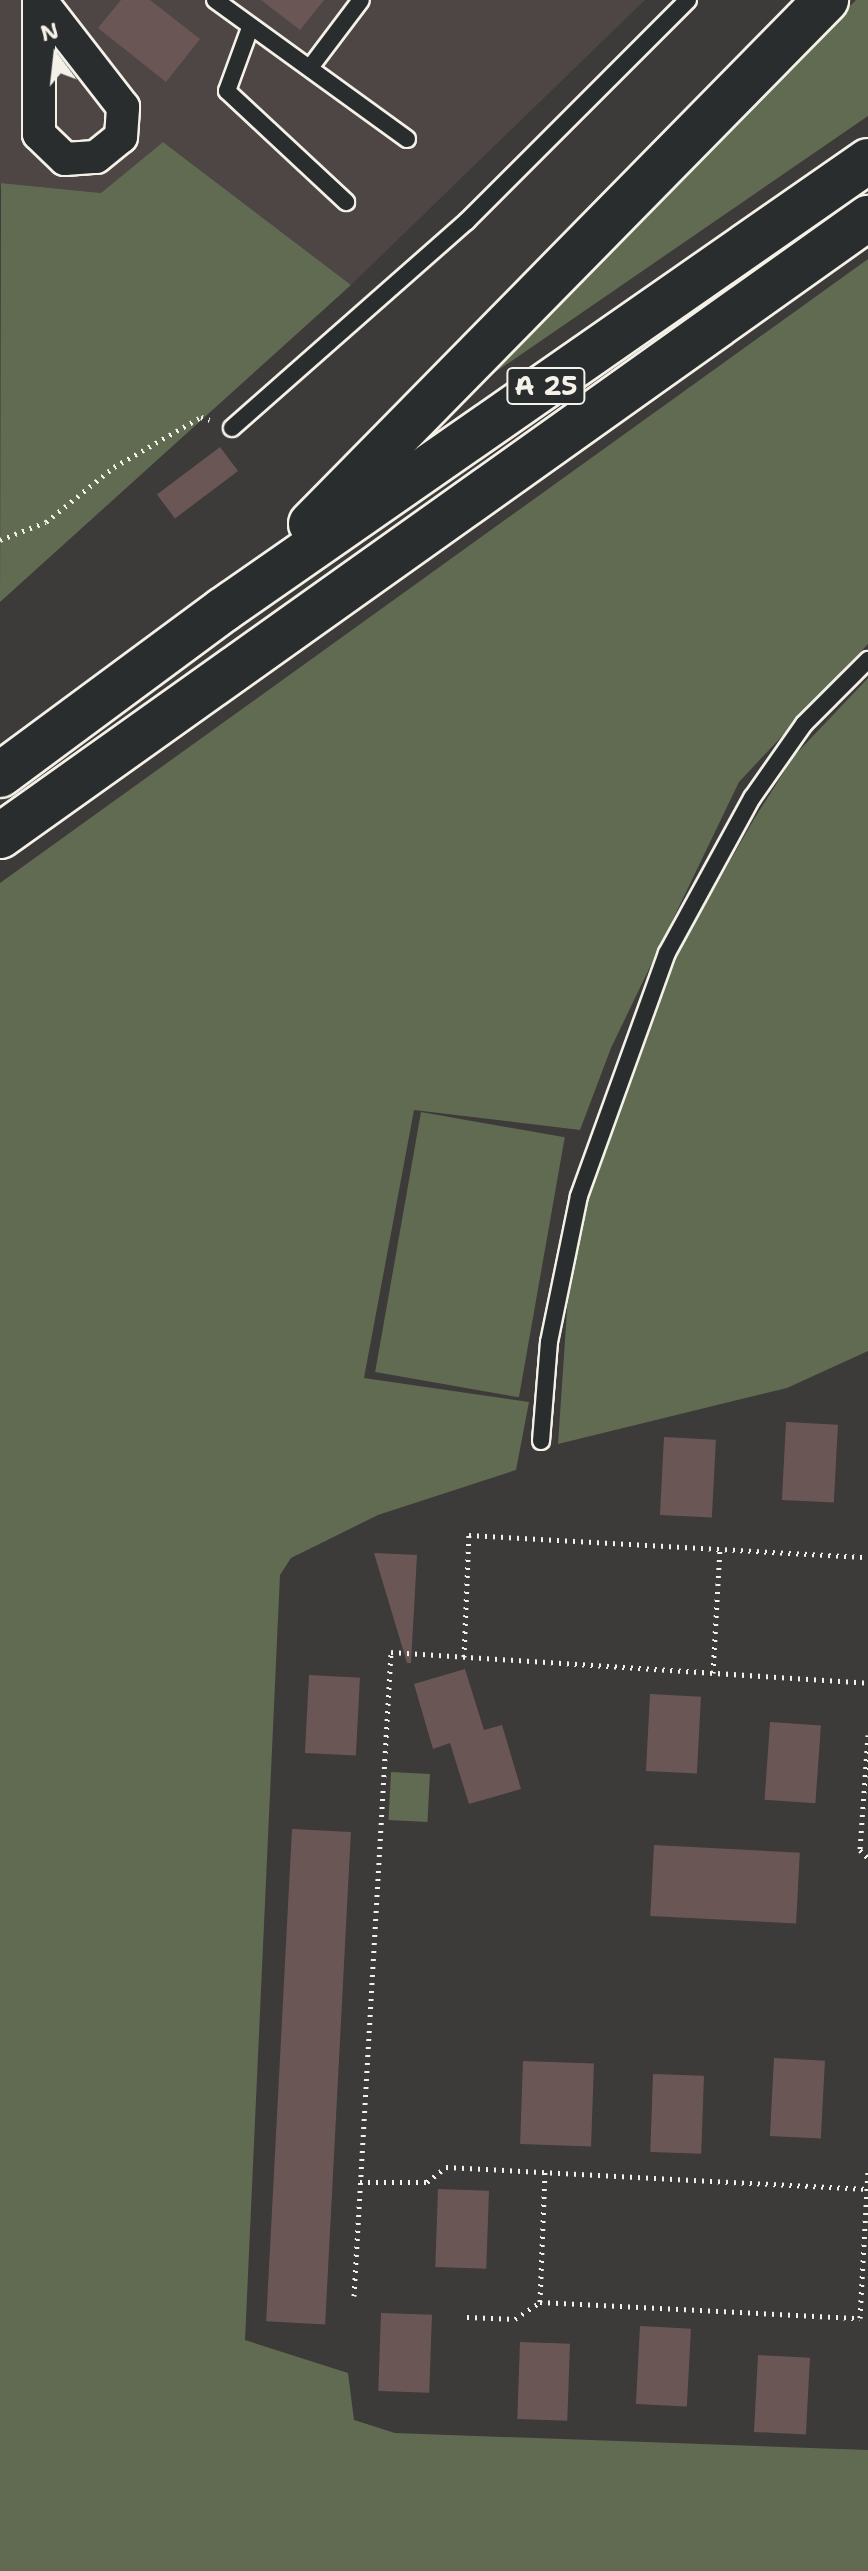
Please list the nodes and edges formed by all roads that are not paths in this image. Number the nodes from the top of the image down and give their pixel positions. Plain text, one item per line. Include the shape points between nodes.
1 (40, 0) edge
2 (215, 0) edge
3 (361, 0) edge
4 (688, 0) edge
5 (826, 0) edge
6 (250, 28) junction
7 (312, 65) junction
8 (407, 139) dead end
9 (868, 161) edge
10 (346, 202) dead end
11 (868, 218) edge
12 (232, 428) road end
13 (223, 610) junction
14 (868, 660) edge
15 (0, 775) edge
16 (0, 836) edge
17 (541, 1441) dead end

1 - 1 street via 39,134 65,159 96,157 121,137 123,107
2 - 6 lane
3 - 7 lane
4 - 12 lane via 466,222
5 - 13 highway via 512,327
6 - 7 lane
6 - 10 lane via 227,91
7 - 8 lane
9 - 13 highway, A 25
11 - 16 highway, A 25
13 - 15 highway, A 25
14 - 17 lane via 804,724 752,798 667,953 579,1196 549,1342

